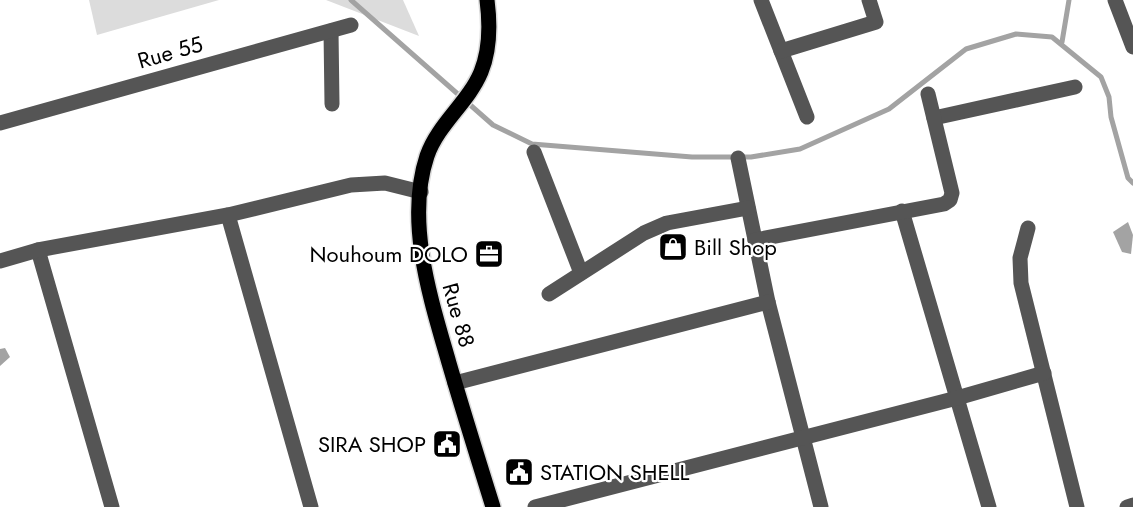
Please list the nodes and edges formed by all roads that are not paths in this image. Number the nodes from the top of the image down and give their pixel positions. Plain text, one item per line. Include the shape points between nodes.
1 (487, 0) edge
2 (761, 0) edge
3 (869, 0) edge
4 (1114, 0) edge
5 (351, 25) dead end
6 (331, 31) junction
7 (1133, 47) edge
8 (781, 51) junction
9 (1075, 87) dead end
10 (928, 94) dead end
11 (332, 104) dead end
12 (807, 117) dead end
13 (934, 118) junction
14 (0, 123) edge
15 (534, 152) dead end
16 (738, 158) dead end
17 (421, 192) junction
18 (748, 208) junction
19 (902, 211) junction
20 (228, 215) junction
21 (1028, 228) dead end
22 (755, 240) junction
23 (38, 250) junction
24 (0, 261) edge
25 (581, 273) junction
26 (549, 294) dead end
27 (768, 302) junction
28 (1044, 373) junction
29 (455, 383) junction
30 (957, 398) junction
31 (803, 438) junction
32 (1133, 505) edge
33 (112, 507) edge
34 (311, 507) edge
35 (493, 507) edge
36 (536, 507) edge
37 (821, 507) edge
38 (989, 507) edge
39 (1077, 507) edge
40 (1127, 507) edge

1 - 17 main road, Rue 88 via 490,18 481,73 439,132 427,157
2 - 8 street
3 - 8 street via 876,22
4 - 7 street
5 - 6 street, Rue 55
6 - 11 street
6 - 14 street, Rue 55
8 - 12 street
9 - 13 street
10 - 13 street
13 - 19 street via 952,193 950,200
15 - 25 street
16 - 18 street
17 - 20 street via 386,183 351,185
17 - 29 main road, Rue 88 via 420,237 426,284
18 - 22 street
18 - 25 street via 667,223 644,232
19 - 22 street
19 - 30 street
20 - 23 street
20 - 34 street
21 - 28 street via 1020,258 1021,283
22 - 27 street
23 - 24 street
23 - 33 street
25 - 26 street
27 - 29 street
27 - 31 street
28 - 30 street
28 - 39 street
29 - 35 main road, Rue 88
30 - 31 street
30 - 38 street
31 - 36 street
31 - 37 street
32 - 40 street

